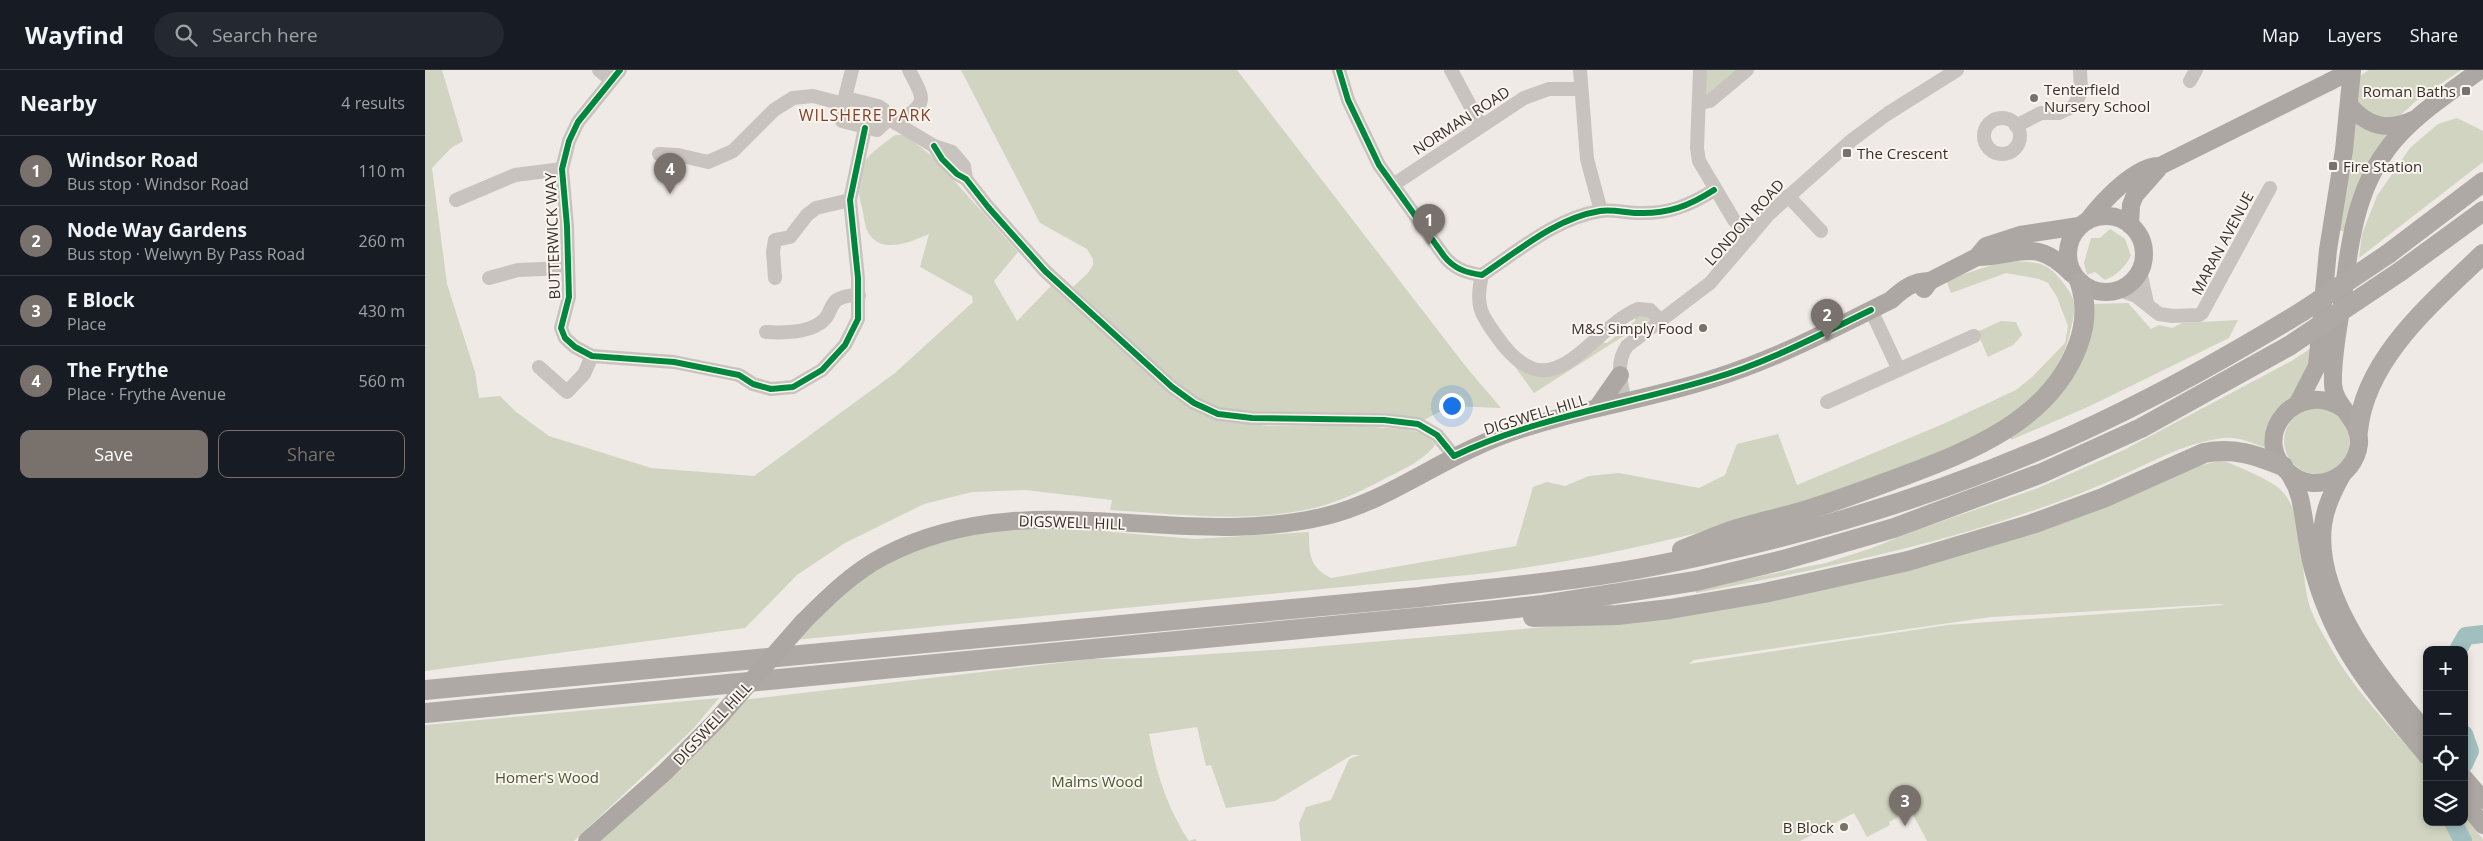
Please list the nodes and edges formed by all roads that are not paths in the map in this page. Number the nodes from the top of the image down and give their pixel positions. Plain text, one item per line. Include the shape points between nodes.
1 (599, 70) edge
2 (852, 70) edge
3 (909, 70) edge
4 (1339, 70) edge
5 (1451, 70) edge
6 (1580, 70) edge
7 (1700, 70) edge
8 (1747, 70) edge
9 (2080, 70) edge
10 (2352, 70) edge
11 (2480, 70) edge
12 (1950, 72) edge
13 (616, 75) edge
14 (1580, 89) junction
15 (845, 101) junction
16 (1700, 103) junction
17 (2349, 105) junction
18 (2420, 116) junction
19 (894, 121) junction
20 (1481, 126) junction
21 (2016, 126) dead end
22 (865, 128) junction
23 (659, 154) dead end
24 (2160, 166) junction
25 (562, 169) junction
26 (2483, 182) edge
27 (1393, 185) junction
28 (2270, 188) dead end
29 (1714, 190) junction
30 (1788, 196) junction
31 (456, 200) dead end
32 (850, 200) junction
33 (1601, 211) junction
34 (2483, 211) edge
35 (2084, 223) junction
36 (2131, 224) junction
37 (1821, 231) dead end
38 (1750, 236) junction
39 (2483, 254) edge
40 (1977, 257) junction
41 (567, 268) junction
42 (2140, 271) junction
43 (1482, 275) junction
44 (489, 278) dead end
45 (775, 278) dead end
46 (2076, 279) junction
47 (2120, 290) junction
48 (859, 295) junction
49 (2147, 303) junction
50 (1871, 310) junction
51 (1661, 322) junction
52 (766, 332) dead end
53 (1974, 336) dead end
54 (591, 356) junction
55 (539, 368) dead end
56 (1899, 370) junction
57 (1620, 375) junction
58 (1625, 402) junction
59 (1827, 402) dead end
60 (2298, 403) junction
61 (1597, 408) junction
62 (2345, 409) junction
63 (2358, 432) junction
64 (1453, 456) junction
65 (2286, 470) junction
66 (2342, 475) junction
67 (1633, 569) junction
68 (1425, 618) junction
69 (425, 690) edge
70 (425, 713) edge
71 (2423, 728) edge
72 (2423, 751) edge
73 (2467, 781) edge
74 (2483, 800) edge
75 (2468, 807) edge
76 (2483, 825) edge
77 (587, 841) edge

1 - 13 street
2 - 15 street
3 - 19 street via 920,92 921,103
4 - 27 street via 1366,142
5 - 20 street
6 - 14 street
7 - 16 street
8 - 16 street via 1710,101
9 - 21 street via 2081,92 2074,106 2059,113 2041,113
10 - 17 main road
10 - 24 main road, bridge
11 - 18 main road
12 - 30 street, LONDON ROAD via 1866,129
13 - 25 street, BUTTERWICK WAY via 572,131
14 - 20 street, NORMAN ROAD via 1537,92
14 - 33 street via 1587,159
15 - 19 street via 878,106
15 - 22 street via 842,121
15 - 23 street via 813,96 793,98 773,110 733,150 708,162
16 - 29 street via 1697,153
17 - 18 main road via 2377,126 2397,126
17 - 60 main road via 2328,250 2317,366
18 - 62 main road via 2392,143 2376,167 2364,190 2353,224 2333,375 2335,396
19 - 22 street via 877,130
19 - 64 street via 934,146 1045,271 1172,387 1194,403 1218,414 1251,418 1384,420 1418,424 1437,435
20 - 27 street, NORMAN ROAD
22 - 32 street
24 - 35 main road via 2149,166 2135,175
24 - 36 main road via 2135,195 2131,205
25 - 31 street via 515,175
25 - 41 street, BUTTERWICK WAY
26 - 67 highway, bridge via 2388,254 2303,312 2223,359 2069,437 1983,472 1839,522 1750,545
27 - 43 street via 1448,262 1463,271
28 - 49 street, MARAN AVENUE via 2202,313 2167,316 2159,314
29 - 33 street via 1688,206 1665,212
29 - 38 street via 1734,220
30 - 37 street
30 - 38 street, LONDON ROAD
32 - 45 street via 816,208 790,237 775,240
32 - 48 street
33 - 43 street via 1556,226
34 - 68 highway, bridge via 2401,272 2289,346 2141,428 2042,473 1894,528 1697,581 1543,606
35 - 36 main road via 2110,216
35 - 40 main road via 2008,238 1986,246
35 - 46 main road via 2068,244 2068,265
36 - 42 main road via 2143,247
38 - 51 street, LONDON ROAD via 1718,275
39 - 63 highway via 2416,319 2388,356 2362,406
40 - 46 main road via 2037,251 2053,256
40 - 50 main road, DIGSWELL HILL via 1930,281 1923,290
41 - 44 street via 518,270
41 - 54 street, BUTTERWICK WAY via 569,297 562,333
42 - 47 main road via 2135,280
42 - 49 street
43 - 51 street via 1479,305 1486,321 1512,358 1530,368 1548,370 1569,362 1634,311 1648,308
46 - 47 main road via 2099,292
46 - 67 highway via 2084,296 2085,313 2075,354 2047,395 2004,431 1956,456 1874,488 1729,532
47 - 49 street, MARAN AVENUE
48 - 52 street via 835,300 827,315 815,326 791,332
48 - 54 street via 858,318 845,345 822,370 793,387 761,387 739,375 674,362
50 - 56 street
50 - 58 main road, DIGSWELL HILL via 1740,370
51 - 57 street, LONDON ROAD via 1627,346 1621,357
53 - 56 street
54 - 55 street via 583,374 567,392
56 - 59 street
57 - 58 street, LONDON ROAD
57 - 61 main road
58 - 61 main road, DIGSWELL HILL
60 - 62 main road via 2317,398
60 - 65 main road via 2282,416 2275,431 2275,447
61 - 64 main road, DIGSWELL HILL via 1527,427
62 - 63 main road
63 - 66 main road via 2354,460
64 - 77 main road, DIGSWELL HILL, bridge via 1350,508 1282,524 1245,528 1191,527 1053,518 984,523 951,530 883,556 853,577 803,622 717,720 665,772
65 - 66 main road via 2309,482 2321,483
65 - 68 highway via 2244,452 2204,452 2103,498 2032,524 1908,562 1764,593 1617,615
65 - 72 main road via 2300,498 2314,574 2328,616 2349,658
66 - 71 main road via 2323,524 2323,546 2331,583 2359,646
67 - 69 highway via 1419,597
68 - 70 highway
73 - 74 main road
75 - 76 main road

